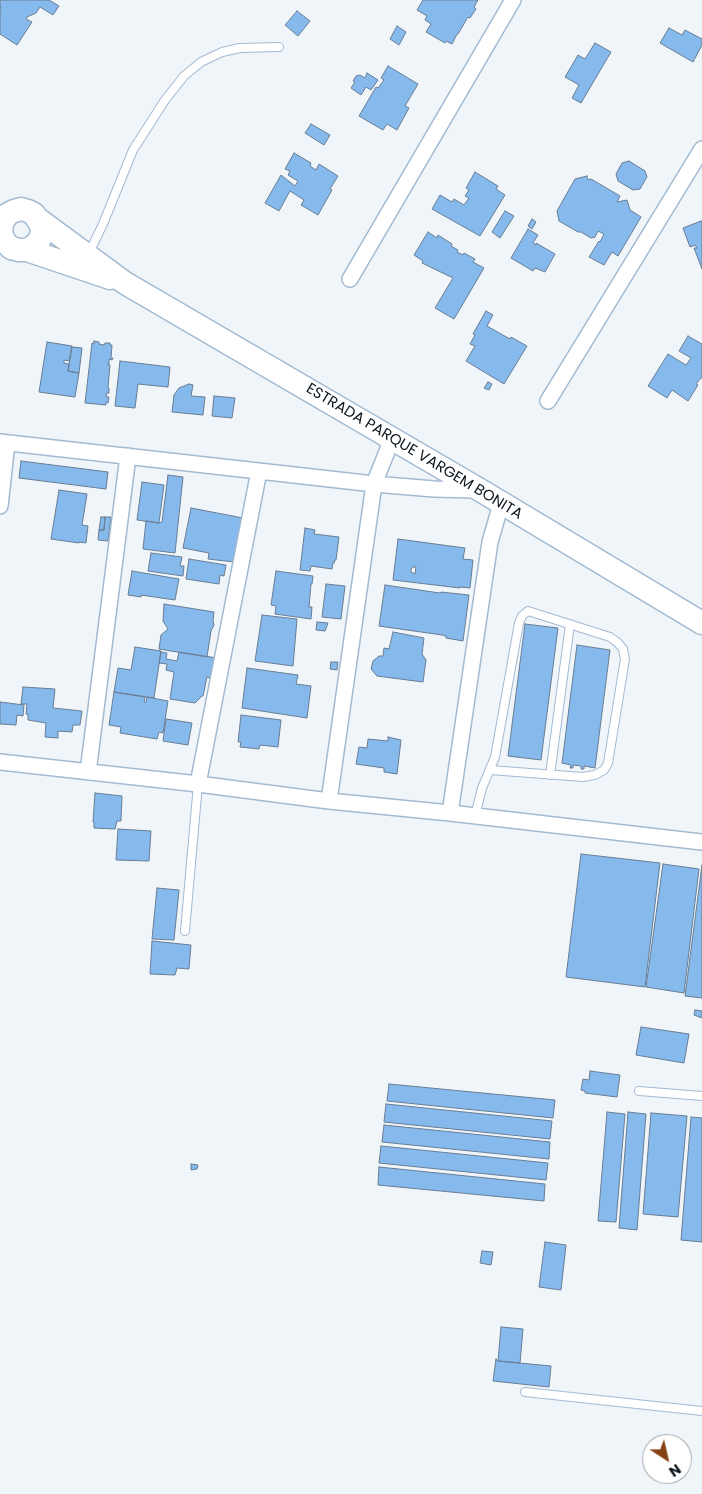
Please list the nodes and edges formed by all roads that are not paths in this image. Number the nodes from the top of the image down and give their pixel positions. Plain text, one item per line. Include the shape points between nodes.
1 (513, 0) edge
2 (279, 47) dead end
3 (702, 149) edge
4 (38, 219) junction
5 (2, 221) edge
6 (27, 250) junction
7 (88, 254) junction
8 (350, 279) dead end
9 (125, 283) junction
10 (548, 402) dead end
11 (392, 439) junction
12 (4, 442) edge
13 (128, 456) junction
14 (259, 470) junction
15 (374, 484) junction
16 (480, 490) junction
17 (501, 504) junction
18 (0, 506) edge
19 (702, 623) edge
20 (570, 624) junction
21 (0, 762) edge
22 (490, 770) junction
23 (88, 772) junction
24 (550, 775) junction
25 (198, 784) junction
26 (328, 801) junction
27 (450, 813) junction
28 (475, 816) junction
29 (702, 842) edge
30 (185, 931) dead end
31 (638, 1091) dead end
32 (702, 1096) edge
33 (525, 1392) dead end
34 (702, 1411) edge

1 - 8 street
2 - 7 lane via 222,52 201,62 184,76 133,150
3 - 10 street
4 - 5 main road via 28,210 21,209
4 - 6 main road via 42,232 40,238
4 - 7 main road, ESTRADA PARQUE VARGEM BONITA
5 - 6 main road via 4,242 11,248
6 - 9 main road, ESTRADA PARQUE VARGEM BONITA
7 - 9 main road, ESTRADA PARQUE VARGEM BONITA
9 - 11 main road, ESTRADA PARQUE VARGEM BONITA
11 - 15 street
11 - 16 main road, ESTRADA PARQUE VARGEM BONITA
12 - 13 street
12 - 18 street
13 - 14 street
13 - 23 street
14 - 15 street
14 - 25 street
15 - 16 street
15 - 26 street
16 - 17 main road, ESTRADA PARQUE VARGEM BONITA
17 - 19 main road, ESTRADA PARQUE VARGEM BONITA
17 - 27 street via 490,542
20 - 22 lane via 528,611 522,616
20 - 24 lane
20 - 24 lane via 610,637 623,649 625,659 608,763 604,770 583,777
21 - 23 street
22 - 24 lane
22 - 28 lane
23 - 25 street
25 - 26 street
25 - 30 lane
26 - 27 street
27 - 28 street
28 - 29 street
31 - 32 lane
33 - 34 lane

